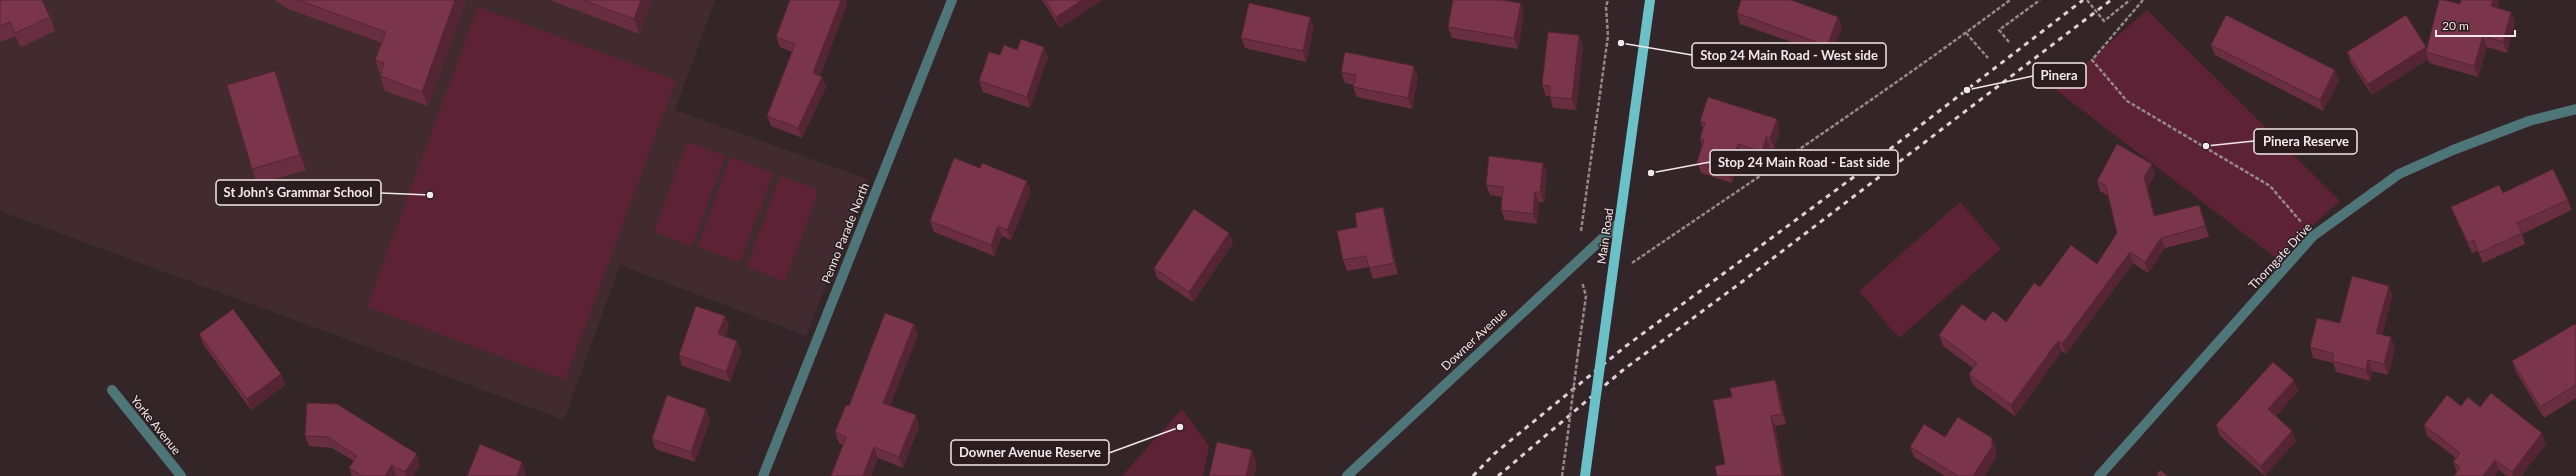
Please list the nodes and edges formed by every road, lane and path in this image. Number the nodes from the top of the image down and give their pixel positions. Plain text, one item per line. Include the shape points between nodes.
1 (952, 0) edge
2 (1608, 0) edge
3 (1650, 0) edge
4 (2010, 0) edge
5 (2040, 0) edge
6 (2087, 0) edge
7 (2130, 0) edge
8 (2143, 0) edge
9 (1966, 33) junction
10 (2009, 42) dead end
11 (1988, 58) dead end
12 (2576, 109) edge
13 (1619, 223) junction
14 (2313, 236) junction
15 (1578, 260) junction
16 (1612, 277) junction
17 (112, 390) dead end
18 (181, 476) edge
19 (763, 476) edge
20 (1347, 476) edge
21 (1562, 476) edge
22 (1585, 476) edge
23 (2098, 476) edge

1 - 19 street, Penno Parade North
2 - 15 path via 1608,36
3 - 13 main road, Main Road
4 - 9 path
5 - 10 path via 1999,30
6 - 7 path via 2104,21
8 - 14 path via 2092,60 2127,101 2270,186
9 - 11 path
9 - 16 path via 1786,160 1728,196
12 - 14 street, Thorngate Drive via 2529,121 2399,174
13 - 15 street, Downer Avenue
13 - 16 main road, Main Road
14 - 23 street, Thorngate Drive
15 - 20 street, Downer Avenue
15 - 21 path, bridge via 1586,296
16 - 22 main road, Main Road, bridge
17 - 18 street, Yorke Avenue

